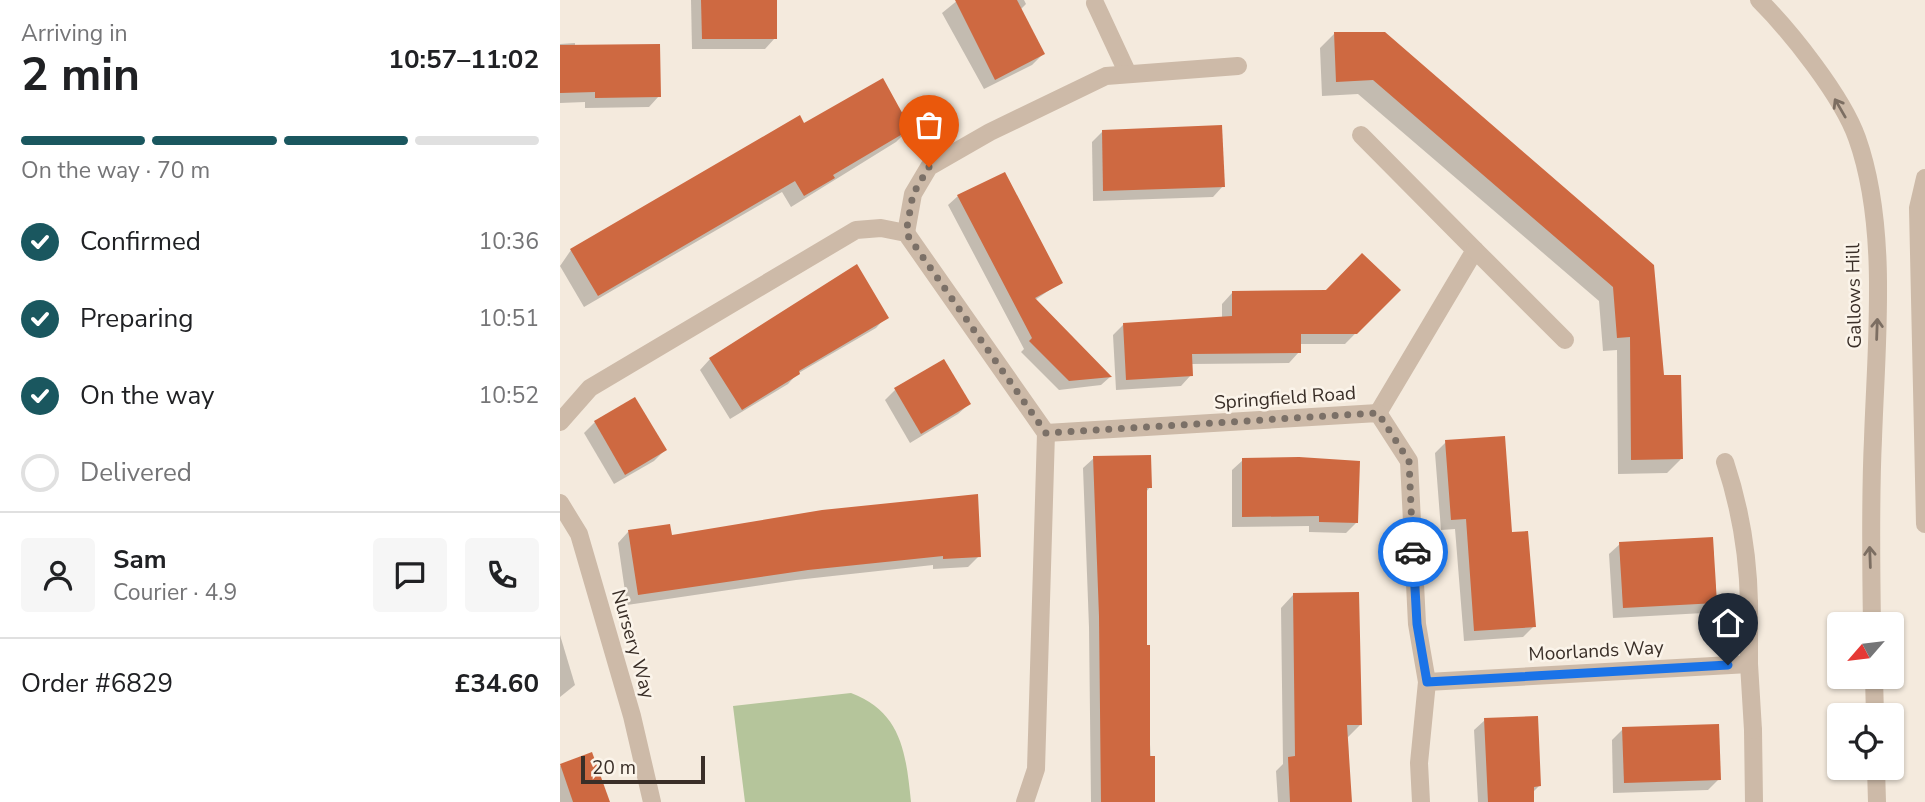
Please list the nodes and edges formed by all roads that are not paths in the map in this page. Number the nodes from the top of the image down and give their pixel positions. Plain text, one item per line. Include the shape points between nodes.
1 (1759, 0) edge
2 (1095, 3) dead end
3 (1238, 66) dead end
4 (1128, 74) junction
5 (1361, 135) dead end
6 (1925, 178) edge
7 (906, 233) junction
8 (1475, 250) junction
9 (1564, 340) dead end
10 (1378, 413) junction
11 (560, 422) edge
12 (1046, 433) junction
13 (1725, 462) dead end
14 (560, 503) edge
15 (1925, 524) edge
16 (1872, 612) edge
17 (1749, 664) junction
18 (1427, 682) junction
19 (1876, 780) edge
20 (652, 802) edge
21 (1025, 802) edge
22 (1421, 802) edge
23 (1754, 802) edge
24 (1877, 802) edge

16 -> 1 street, Gallows Hill via 1869,515 1879,293 1870,196 1856,137 1838,103 1788,32
2 - 4 street
3 - 4 street
4 - 7 street via 1106,76 929,167 913,194
5 - 8 street
6 - 15 street via 1918,208
7 - 11 street via 856,230 590,388
7 - 12 street
8 - 9 street
8 - 10 street
10 - 12 street, Springfield Road
10 - 18 street, Springfield Road via 1409,461 1417,624
12 - 21 street via 1036,769
13 - 17 street via 1748,555
14 - 20 street, Nursery Way via 579,534
17 - 18 street, Moorlands Way
17 - 23 street
18 - 22 street, Springfield Road via 1419,763
19 - 24 street

